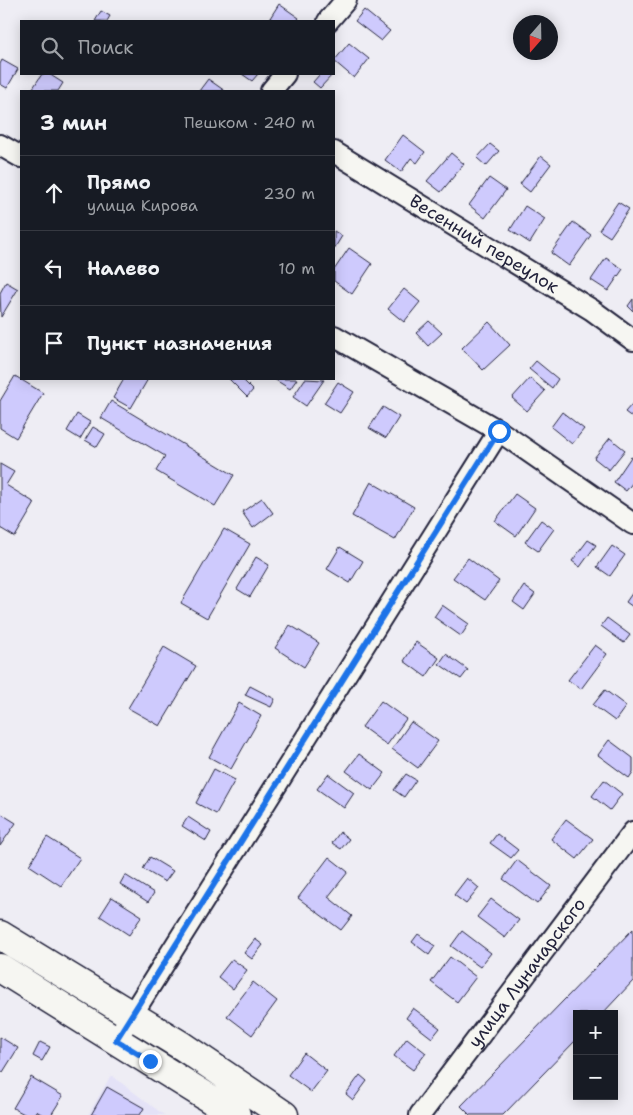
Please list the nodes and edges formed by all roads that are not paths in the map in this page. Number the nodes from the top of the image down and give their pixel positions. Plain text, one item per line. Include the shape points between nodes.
1 (346, 0) edge
2 (329, 20) edge
3 (284, 75) edge
4 (272, 90) edge
5 (0, 145) edge
6 (335, 153) edge
7 (20, 156) edge
8 (335, 337) edge
9 (633, 340) edge
10 (499, 431) junction
11 (633, 524) edge
12 (633, 832) edge
13 (0, 935) edge
14 (0, 968) edge
15 (131, 1015) junction
16 (116, 1040) junction
17 (236, 1115) edge
18 (284, 1115) edge
19 (420, 1115) edge

1 - 2 street
3 - 4 street
5 - 7 street
6 - 9 street, Весенний переулок via 592,310
8 - 10 street
10 - 11 street
10 - 15 street
12 - 19 street, улица Луначарского
13 - 15 street
14 - 16 street
15 - 16 street
15 - 18 street
16 - 17 street

